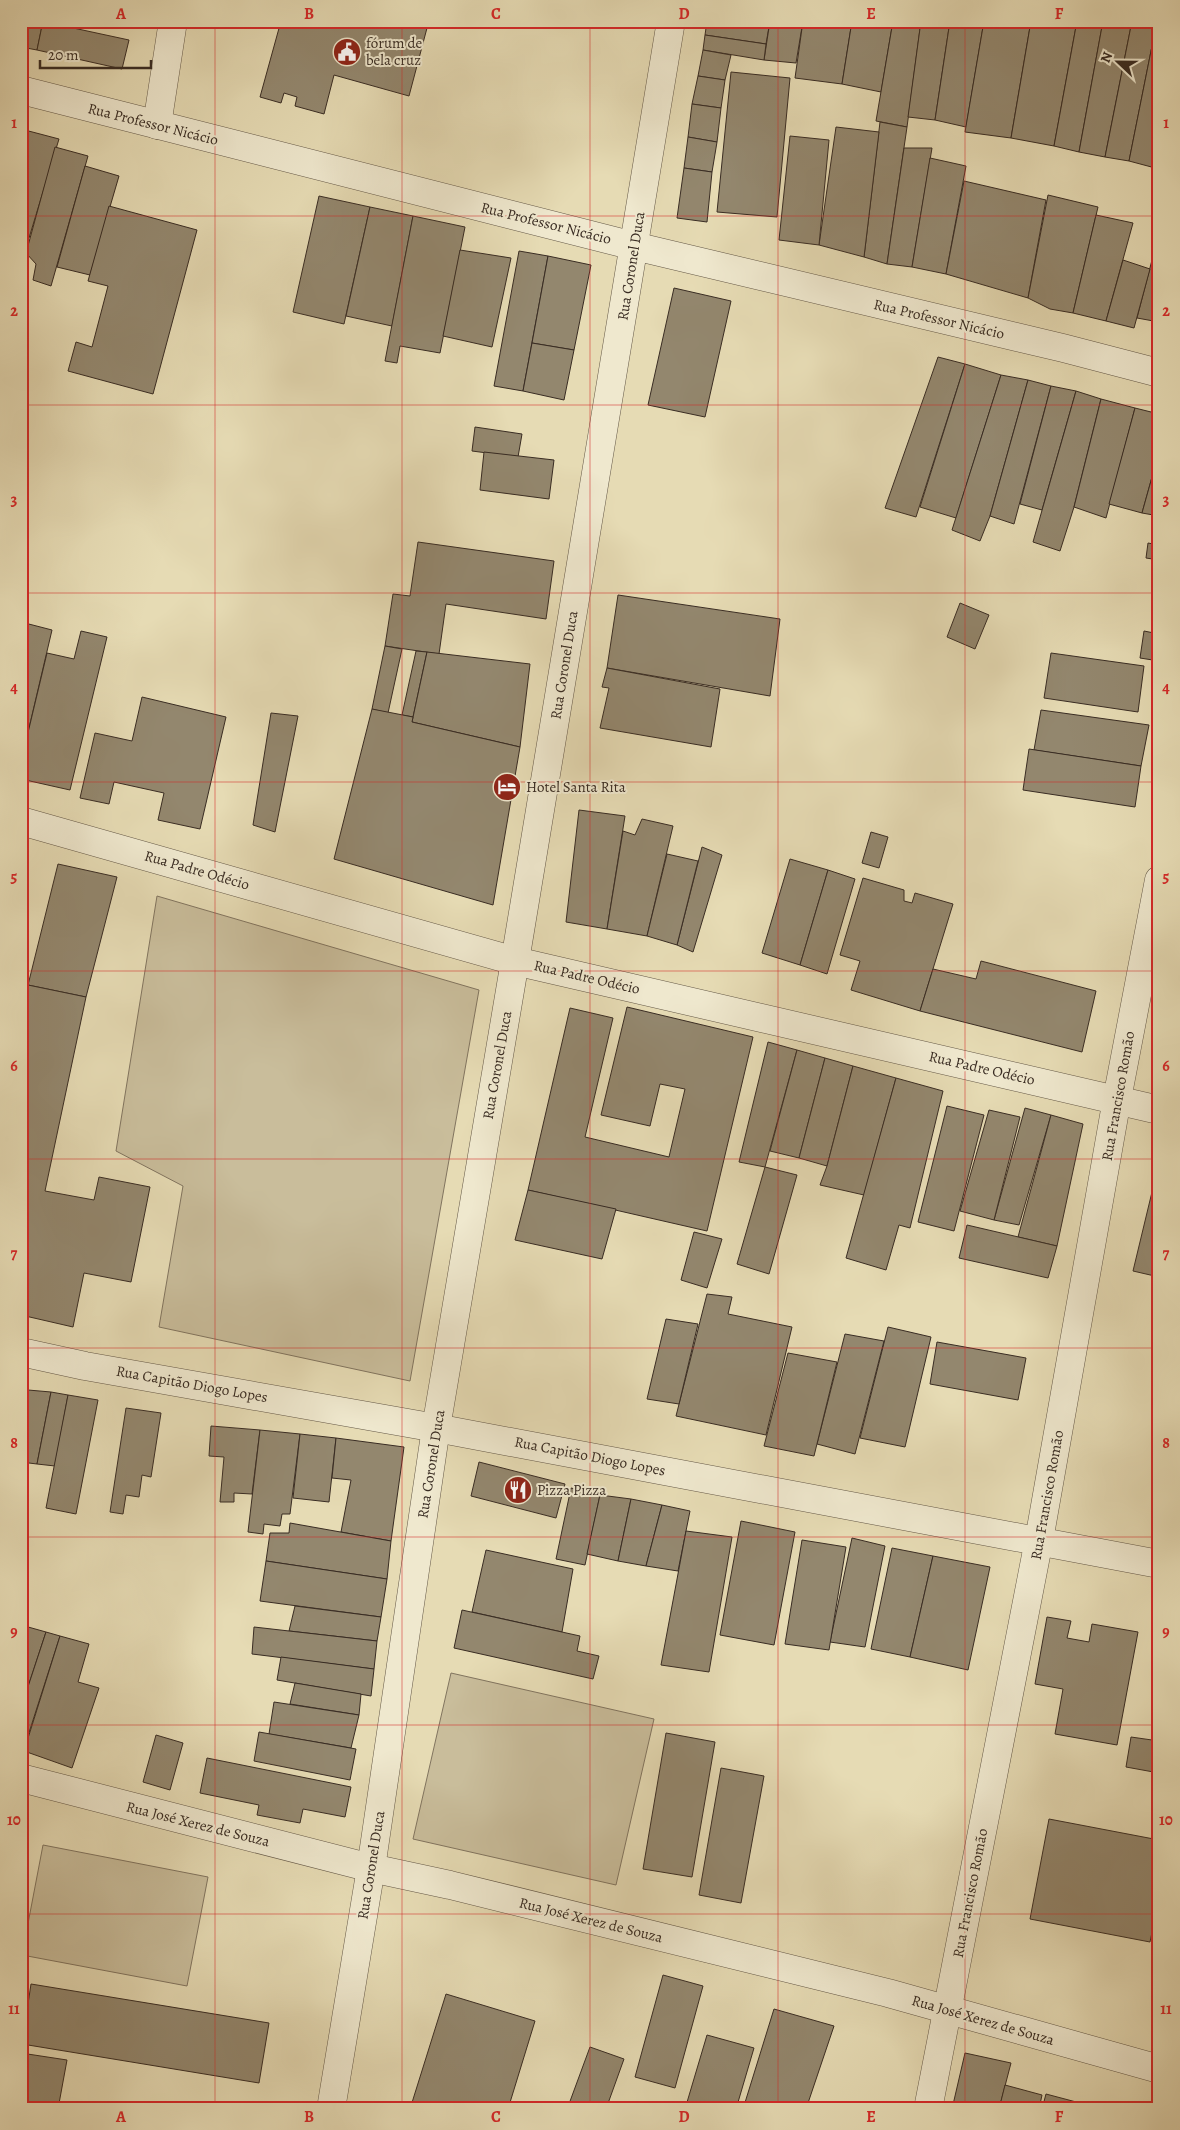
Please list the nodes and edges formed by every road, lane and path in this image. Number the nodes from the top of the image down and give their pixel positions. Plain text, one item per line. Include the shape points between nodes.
1 (173, 21) edge
2 (670, 21) edge
3 (21, 90) edge
4 (157, 125) junction
5 (634, 246) junction
6 (1159, 374) edge
7 (21, 821) edge
8 (1159, 880) edge
9 (515, 961) junction
10 (1117, 1100) junction
11 (1159, 1110) edge
12 (21, 1352) edge
13 (436, 1428) junction
14 (1039, 1540) junction
15 (1159, 1564) edge
16 (21, 1778) edge
17 (371, 1868) junction
18 (948, 2009) junction
19 (1159, 2069) edge
20 (331, 2109) edge
21 (928, 2109) edge

1 - 4 street
2 - 5 street, Rua Coronel Duca
3 - 4 street, Rua Professor Nicácio
4 - 5 street, Rua Professor Nicácio
5 - 6 street, Rua Professor Nicácio
5 - 9 street, Rua Coronel Duca
7 - 9 street, Rua Padre Odécio
8 - 10 street, Rua Francisco Romão
9 - 10 street, Rua Padre Odécio
9 - 13 street, Rua Coronel Duca
10 - 11 street, Rua Padre Odécio
10 - 14 street, Rua Francisco Romão
12 - 13 street, Rua Capitão Diogo Lopes
13 - 14 street, Rua Capitão Diogo Lopes
13 - 17 street, Rua Coronel Duca
14 - 15 street, Rua Capitão Diogo Lopes
14 - 18 street, Rua Francisco Romão
16 - 17 street, Rua José Xerez de Souza
17 - 18 street, Rua José Xerez de Souza
17 - 20 street, Rua Coronel Duca
18 - 19 street, Rua José Xerez de Souza
18 - 21 street, Rua Francisco Romão

